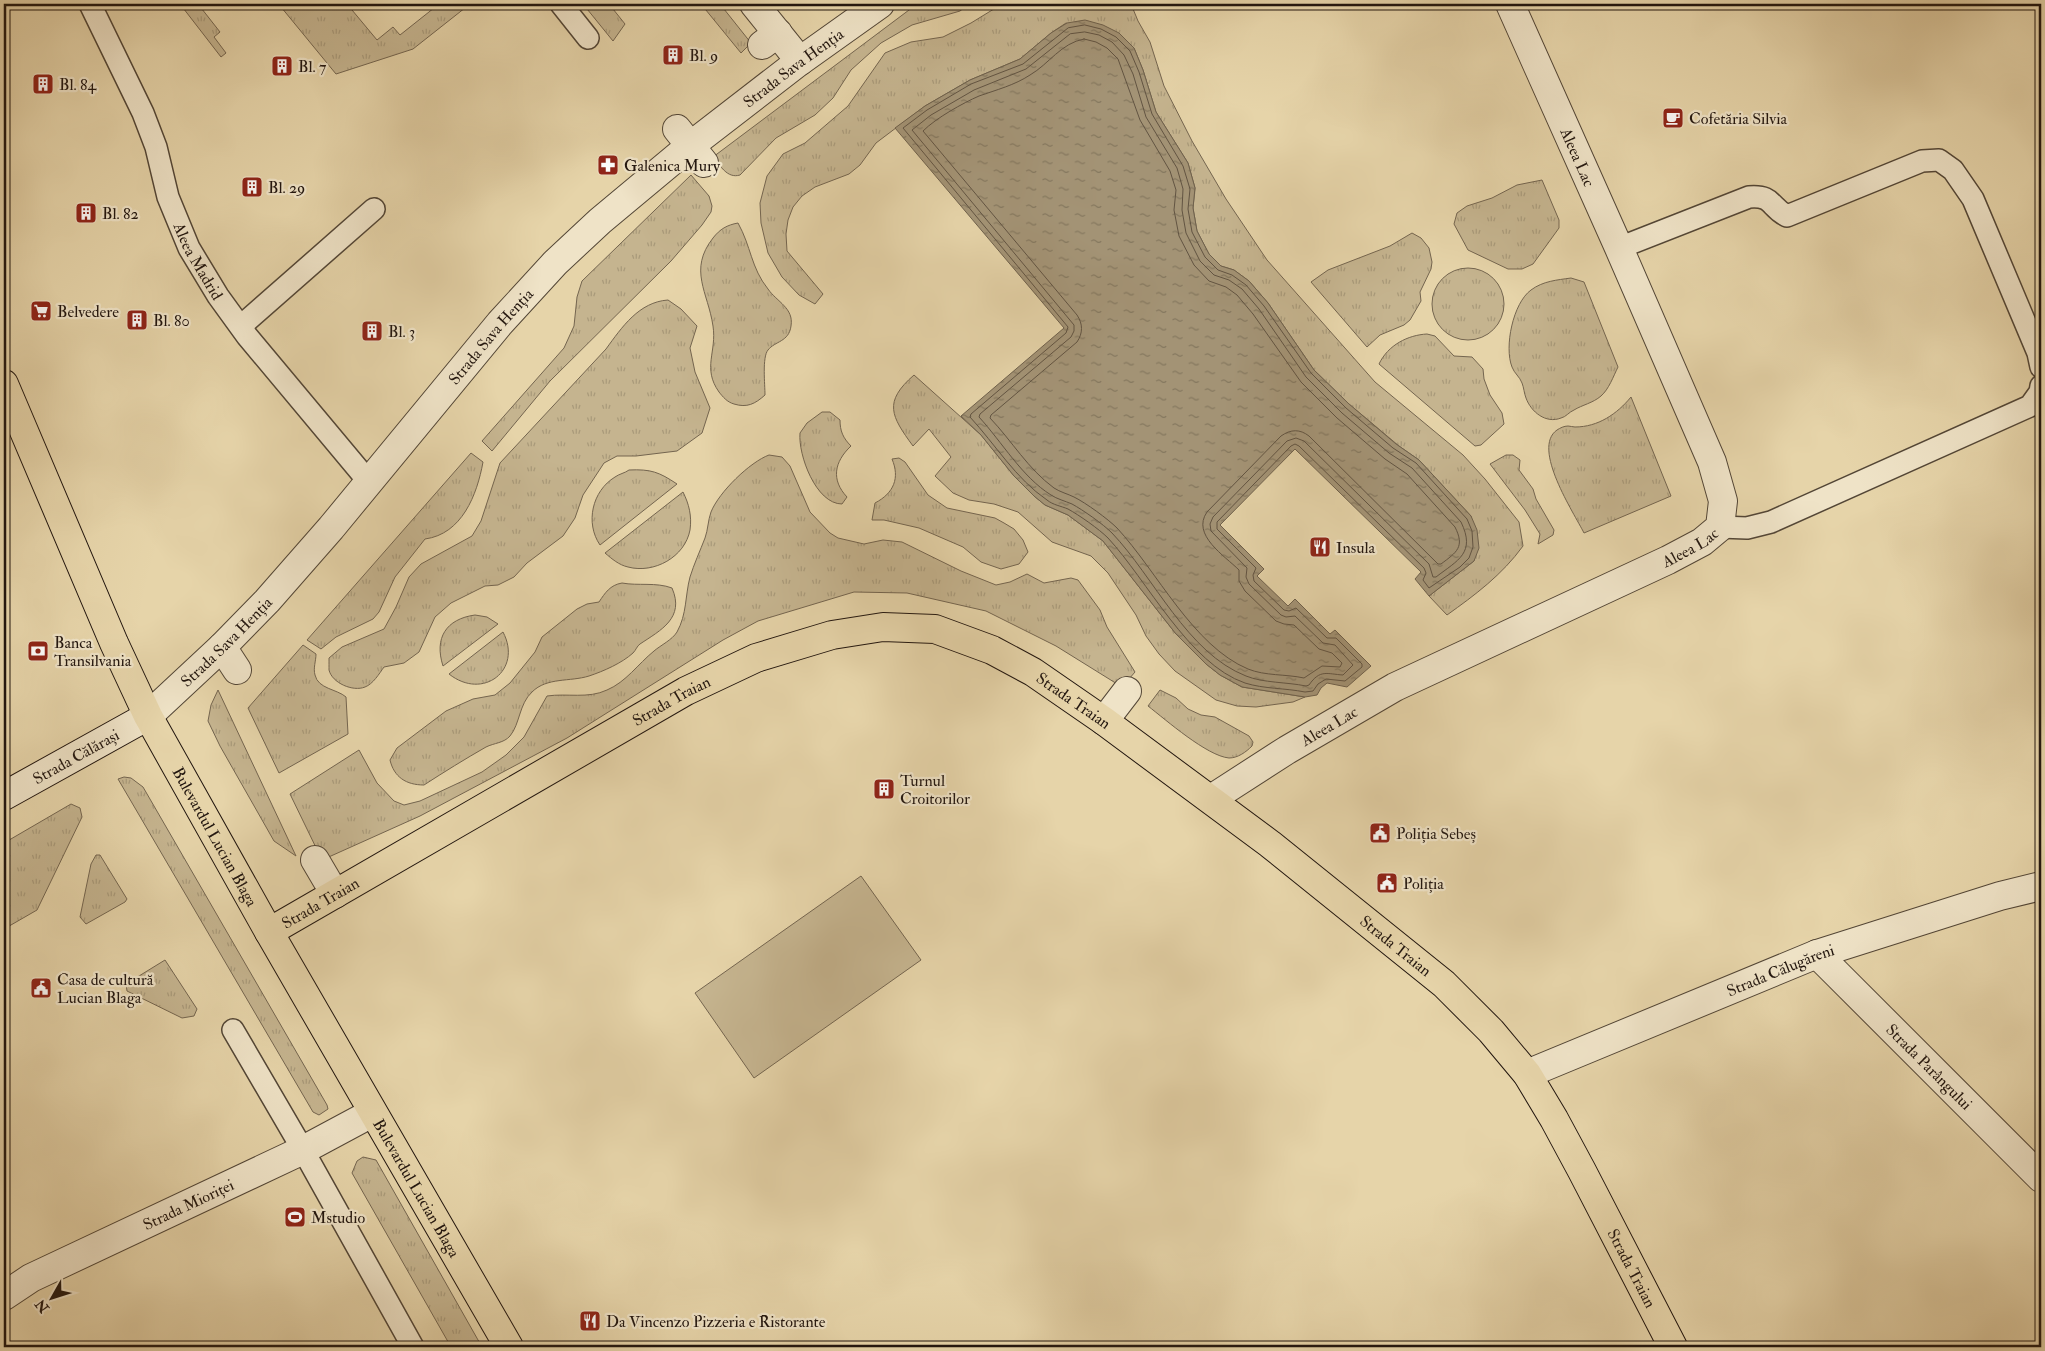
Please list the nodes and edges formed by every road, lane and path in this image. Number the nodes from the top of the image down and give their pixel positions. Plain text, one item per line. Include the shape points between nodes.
1 (90, 4) edge
2 (560, 4) edge
3 (754, 4) edge
4 (880, 4) edge
5 (1510, 4) edge
6 (588, 38) dead end
7 (800, 61) junction
8 (374, 209) dead end
9 (1619, 248) junction
10 (240, 326) junction
11 (2041, 367) edge
12 (4, 384) edge
13 (2041, 386) edge
14 (369, 482) junction
15 (1720, 527) junction
16 (222, 647) junction
17 (238, 670) dead end
18 (1127, 691) dead end
19 (148, 716) junction
20 (1104, 720) junction
21 (4, 796) edge
22 (1211, 798) junction
23 (315, 860) dead end
24 (2041, 886) edge
25 (335, 894) junction
26 (269, 932) junction
27 (1817, 954) junction
28 (232, 1030) dead end
29 (1526, 1074) junction
30 (372, 1113) junction
31 (303, 1150) junction
32 (2041, 1178) edge
33 (4, 1296) edge
34 (413, 1347) edge
35 (509, 1347) edge
36 (1673, 1347) edge

1 - 10 lane, Aleea Madrid via 143,113 156,147 168,197 189,248
2 - 6 lane
3 - 7 street via 770,39
4 - 7 street, Strada Sava Henția
5 - 9 street, Aleea Lac
7 - 14 street, Strada Sava Henția via 690,146 555,263 500,323
8 - 10 lane
9 - 11 lane via 1749,197 1769,198 1779,212 1787,216 1922,160 1939,160 1953,170 1973,199
9 - 15 street, Aleea Lac via 1712,462 1723,501
10 - 14 lane, Aleea Madrid
12 - 19 main road, Bulevardul Lucian Blaga
13 - 15 lane via 2030,406 1780,518 1747,528
14 - 16 street, Strada Sava Henția
15 - 22 street, Aleea Lac via 1702,542 1668,560 1395,686
16 - 17 street
16 - 19 street, Strada Sava Henția
18 - 20 street
19 - 21 street, Strada Călărași
19 - 26 main road, Bulevardul Lucian Blaga
20 - 22 main road, Strada Traian
20 - 25 main road, Strada Traian via 1033,672 992,650 935,629 884,627 832,635 756,658 686,691
22 - 29 main road, Strada Traian via 1444,984 1491,1031
23 - 25 street
24 - 27 street, Strada Călugăreni
25 - 26 main road, Strada Traian
26 - 30 main road, Bulevardul Lucian Blaga
27 - 29 street, Strada Călugăreni
27 - 32 street, Strada Parângului
28 - 31 lane
29 - 36 main road, Strada Traian via 1582,1171
30 - 31 street, Strada Mioriței
30 - 35 main road, Bulevardul Lucian Blaga
31 - 33 street, Strada Mioriței via 31,1278
31 - 34 lane

